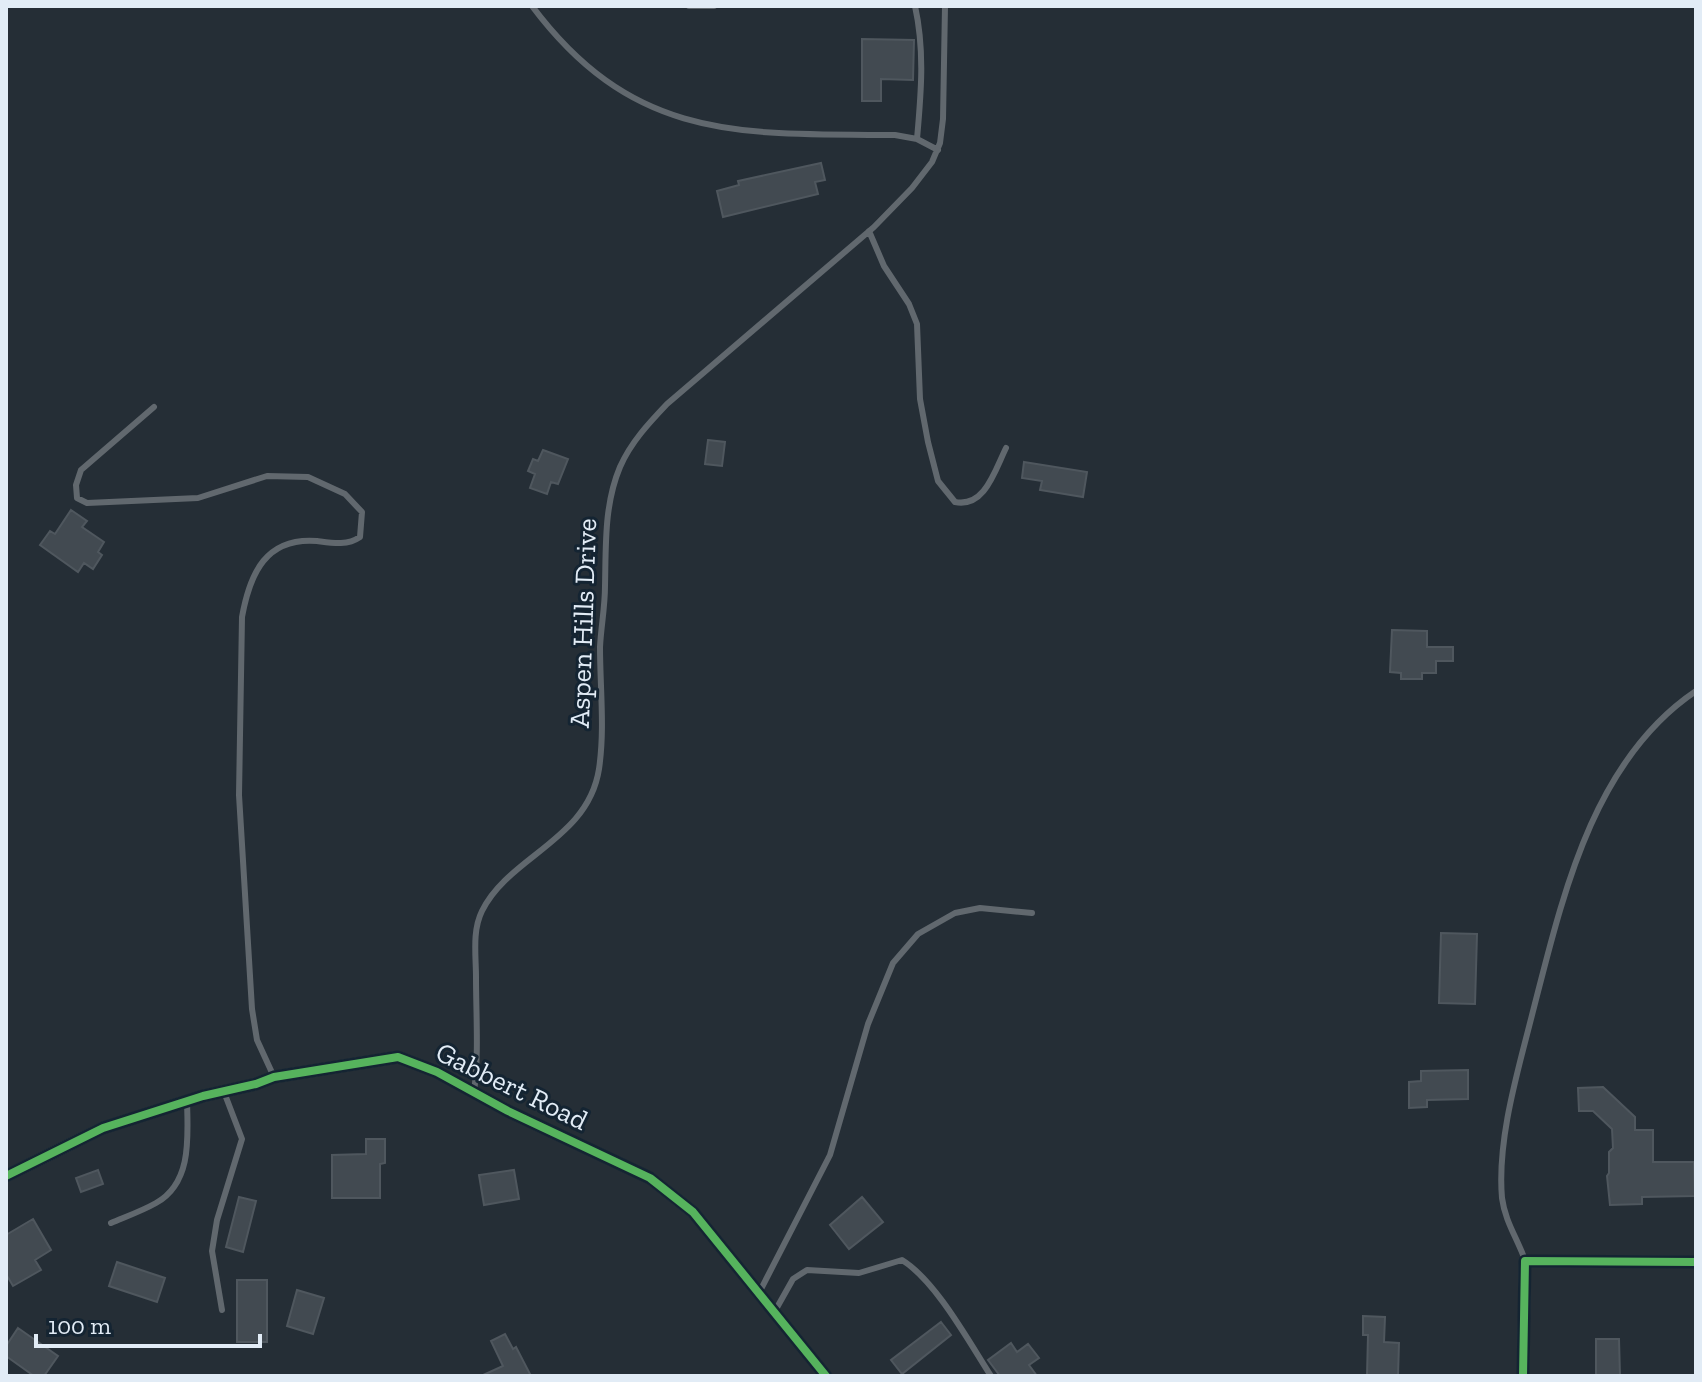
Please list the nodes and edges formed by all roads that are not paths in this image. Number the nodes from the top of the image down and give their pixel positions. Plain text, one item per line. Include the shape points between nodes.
1 (532, 6) edge
2 (689, 6) edge
3 (714, 6) edge
4 (915, 6) edge
5 (945, 6) edge
6 (917, 139) junction
7 (938, 150) junction
8 (869, 231) junction
9 (154, 407) dead end
10 (1006, 448) dead end
11 (1696, 691) edge
12 (1032, 913) dead end
13 (274, 1077) junction
14 (224, 1092) junction
15 (474, 1092) junction
16 (187, 1102) junction
17 (6, 1176) edge
18 (111, 1223) dead end
19 (1525, 1261) junction
20 (1696, 1262) edge
21 (759, 1293) junction
22 (222, 1310) dead end
23 (775, 1311) junction
24 (826, 1376) edge
25 (991, 1376) edge
26 (1523, 1376) edge

1 - 6 lane via 585,65 646,105 688,121 755,132
2 - 3 lane
4 - 6 lane via 922,43
5 - 7 lane, Aspen Hills Drive
6 - 7 lane
7 - 8 lane, Aspen Hills Drive via 912,188
8 - 10 lane via 917,324 920,399 943,490 955,502 971,502 984,492
8 - 15 lane, Aspen Hills Drive via 667,404 621,465 607,516 599,770 574,819 495,888 480,913 475,939
9 - 13 lane via 81,470 77,498 87,503 198,498 267,476 308,477 345,494 362,512 360,537 353,542 305,540 271,552 247,589 242,617 239,795 252,1009 257,1040
11 - 19 lane via 1629,759 1603,801 1582,842 1554,929 1523,1052 1502,1176 1505,1214
12 - 21 lane via 980,908 955,913 918,934 893,963 868,1024 830,1155
13 - 14 street, Gabbert Road
13 - 15 street, Gabbert Road via 398,1057
14 - 16 street, Gabbert Road
14 - 22 lane via 242,1139 212,1251
15 - 21 street, Gabbert Road via 629,1167 676,1196
16 - 17 street, Gabbert Road via 103,1128
16 - 18 lane via 186,1156 176,1185 157,1203
19 - 20 street
19 - 26 street
21 - 23 street, Gabbert Road
23 - 24 street, Gabbert Road
23 - 25 lane via 793,1279 807,1270 859,1273 902,1260 931,1288

